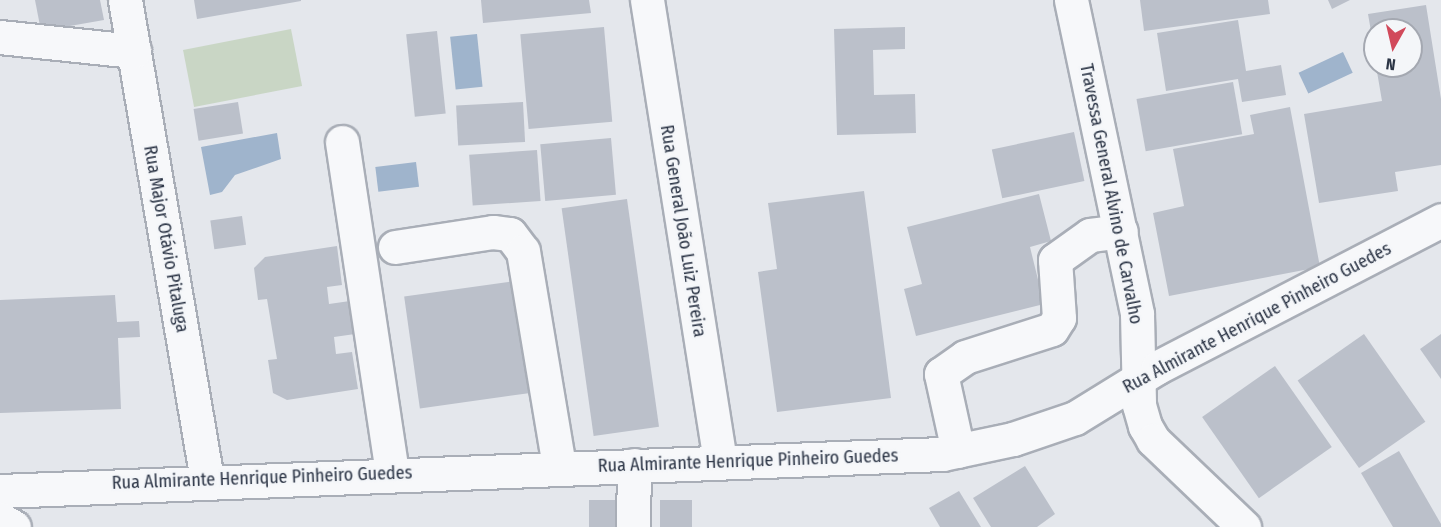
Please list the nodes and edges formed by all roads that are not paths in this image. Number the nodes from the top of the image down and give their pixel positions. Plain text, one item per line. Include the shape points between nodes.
1 (124, 0) edge
2 (647, 0) edge
3 (1071, 0) edge
4 (0, 38) edge
5 (134, 51) junction
6 (342, 142) dead end
7 (1441, 220) edge
8 (1121, 231) junction
9 (395, 246) dead end
10 (1139, 379) junction
11 (958, 451) junction
12 (720, 462) junction
13 (633, 465) junction
14 (559, 467) junction
15 (392, 472) junction
16 (207, 479) junction
17 (0, 491) edge
18 (0, 519) edge
19 (14, 527) edge
20 (633, 527) edge
21 (1244, 527) edge

1 - 5 street, Rua Major Otávio Pitaluga
2 - 12 street, Rua General João Luiz Pereira
3 - 8 street, Travessa General Alvino de Carvalho
4 - 5 street
5 - 16 street, Rua Major Otávio Pitaluga
6 - 15 street
7 - 10 street, Rua Almirante Henrique Pinheiro Guedes
8 - 10 street, Travessa General Alvino de Carvalho via 1137,314
8 - 11 street via 1090,235 1055,260 1059,318 1052,330 965,357 941,374
9 - 14 street via 493,232 510,234 523,251
10 - 11 street, Rua Almirante Henrique Pinheiro Guedes via 1075,418
10 - 21 street, Travessa General Alvino de Carvalho via 1138,405 1153,440
11 - 12 street, Rua Almirante Henrique Pinheiro Guedes
12 - 13 street, Rua Almirante Henrique Pinheiro Guedes
13 - 14 street, Rua Almirante Henrique Pinheiro Guedes
13 - 20 street
14 - 15 street, Rua Almirante Henrique Pinheiro Guedes
15 - 16 street, Rua Almirante Henrique Pinheiro Guedes
16 - 17 street, Rua Almirante Henrique Pinheiro Guedes
18 - 19 street

